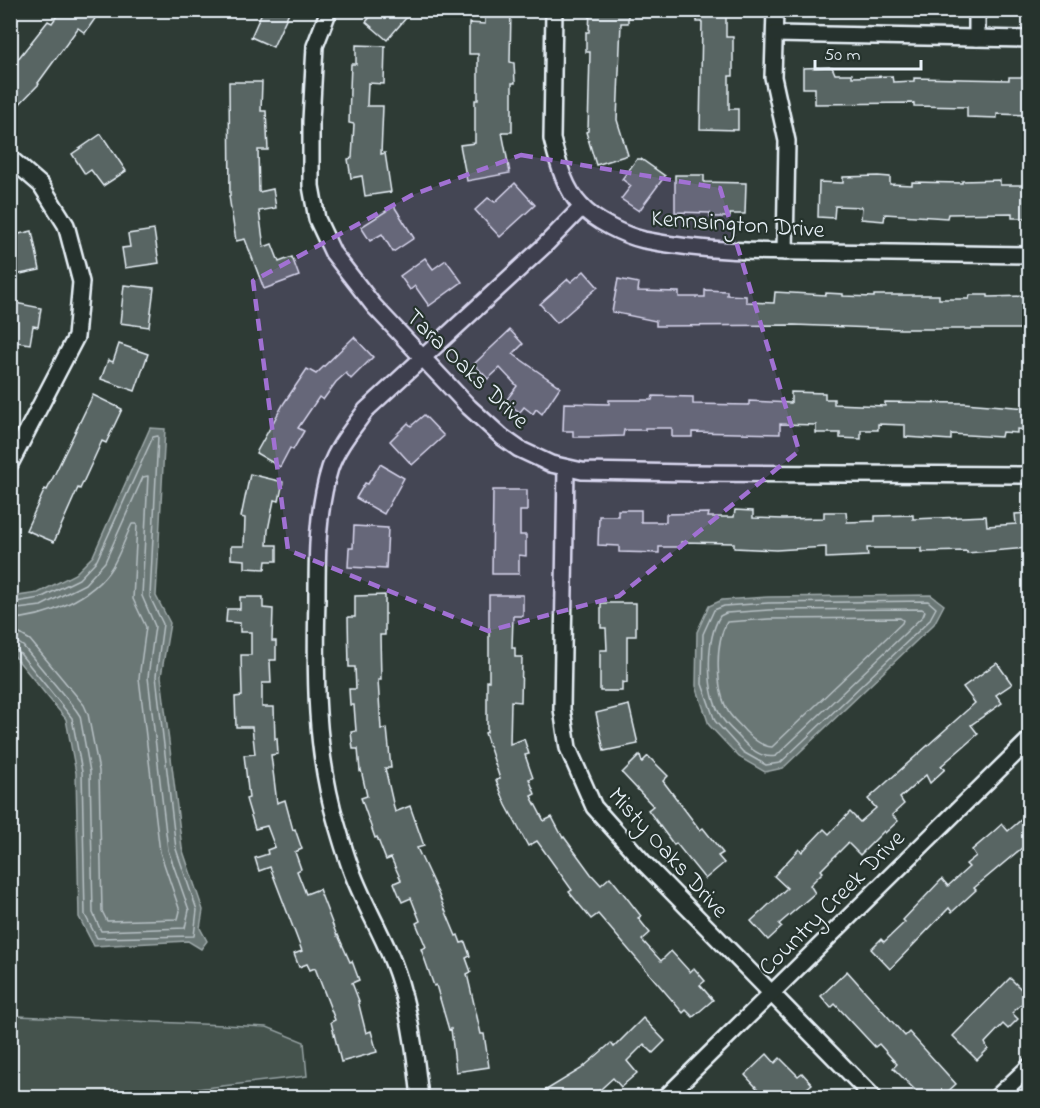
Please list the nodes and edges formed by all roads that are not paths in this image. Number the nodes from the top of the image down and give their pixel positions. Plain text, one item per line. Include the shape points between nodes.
1 (329, 10) edge
2 (554, 10) edge
3 (775, 10) edge
4 (977, 10) edge
5 (775, 34) junction
6 (977, 38) junction
7 (1029, 39) edge
8 (10, 158) edge
9 (582, 207) junction
10 (785, 252) junction
11 (1029, 255) edge
12 (423, 358) junction
13 (10, 464) edge
14 (566, 468) junction
15 (1029, 475) edge
16 (1029, 739) edge
17 (771, 993) junction
18 (1029, 1066) edge
19 (420, 1098) edge
20 (665, 1098) edge
21 (874, 1098) edge
22 (996, 1098) edge

1 - 12 street, Tara Oaks Drive via 315,46 311,186 317,219 333,253 374,306
2 - 9 street, Kennsington Drive via 552,140 564,178
3 - 5 street
4 - 6 street
5 - 6 street
5 - 10 street via 773,76 786,141
6 - 7 street
8 - 13 street via 41,185 66,225 81,282 76,338
9 - 10 street, Kennsington Drive via 614,228 642,239 692,247
9 - 12 street
10 - 11 street, Kennsington Drive
12 - 14 street, Tara Oaks Drive via 502,437 519,449
12 - 19 street via 366,410 331,466 320,510 316,595 317,708 324,772 354,877 402,988
14 - 15 street, Tara Oaks Drive via 625,473
14 - 17 street, Misty Oaks Drive via 562,710 575,768 594,807
16 - 17 street, Country Creek Drive
17 - 20 street, Country Creek Drive
17 - 21 street, Misty Oaks Drive
18 - 22 street

